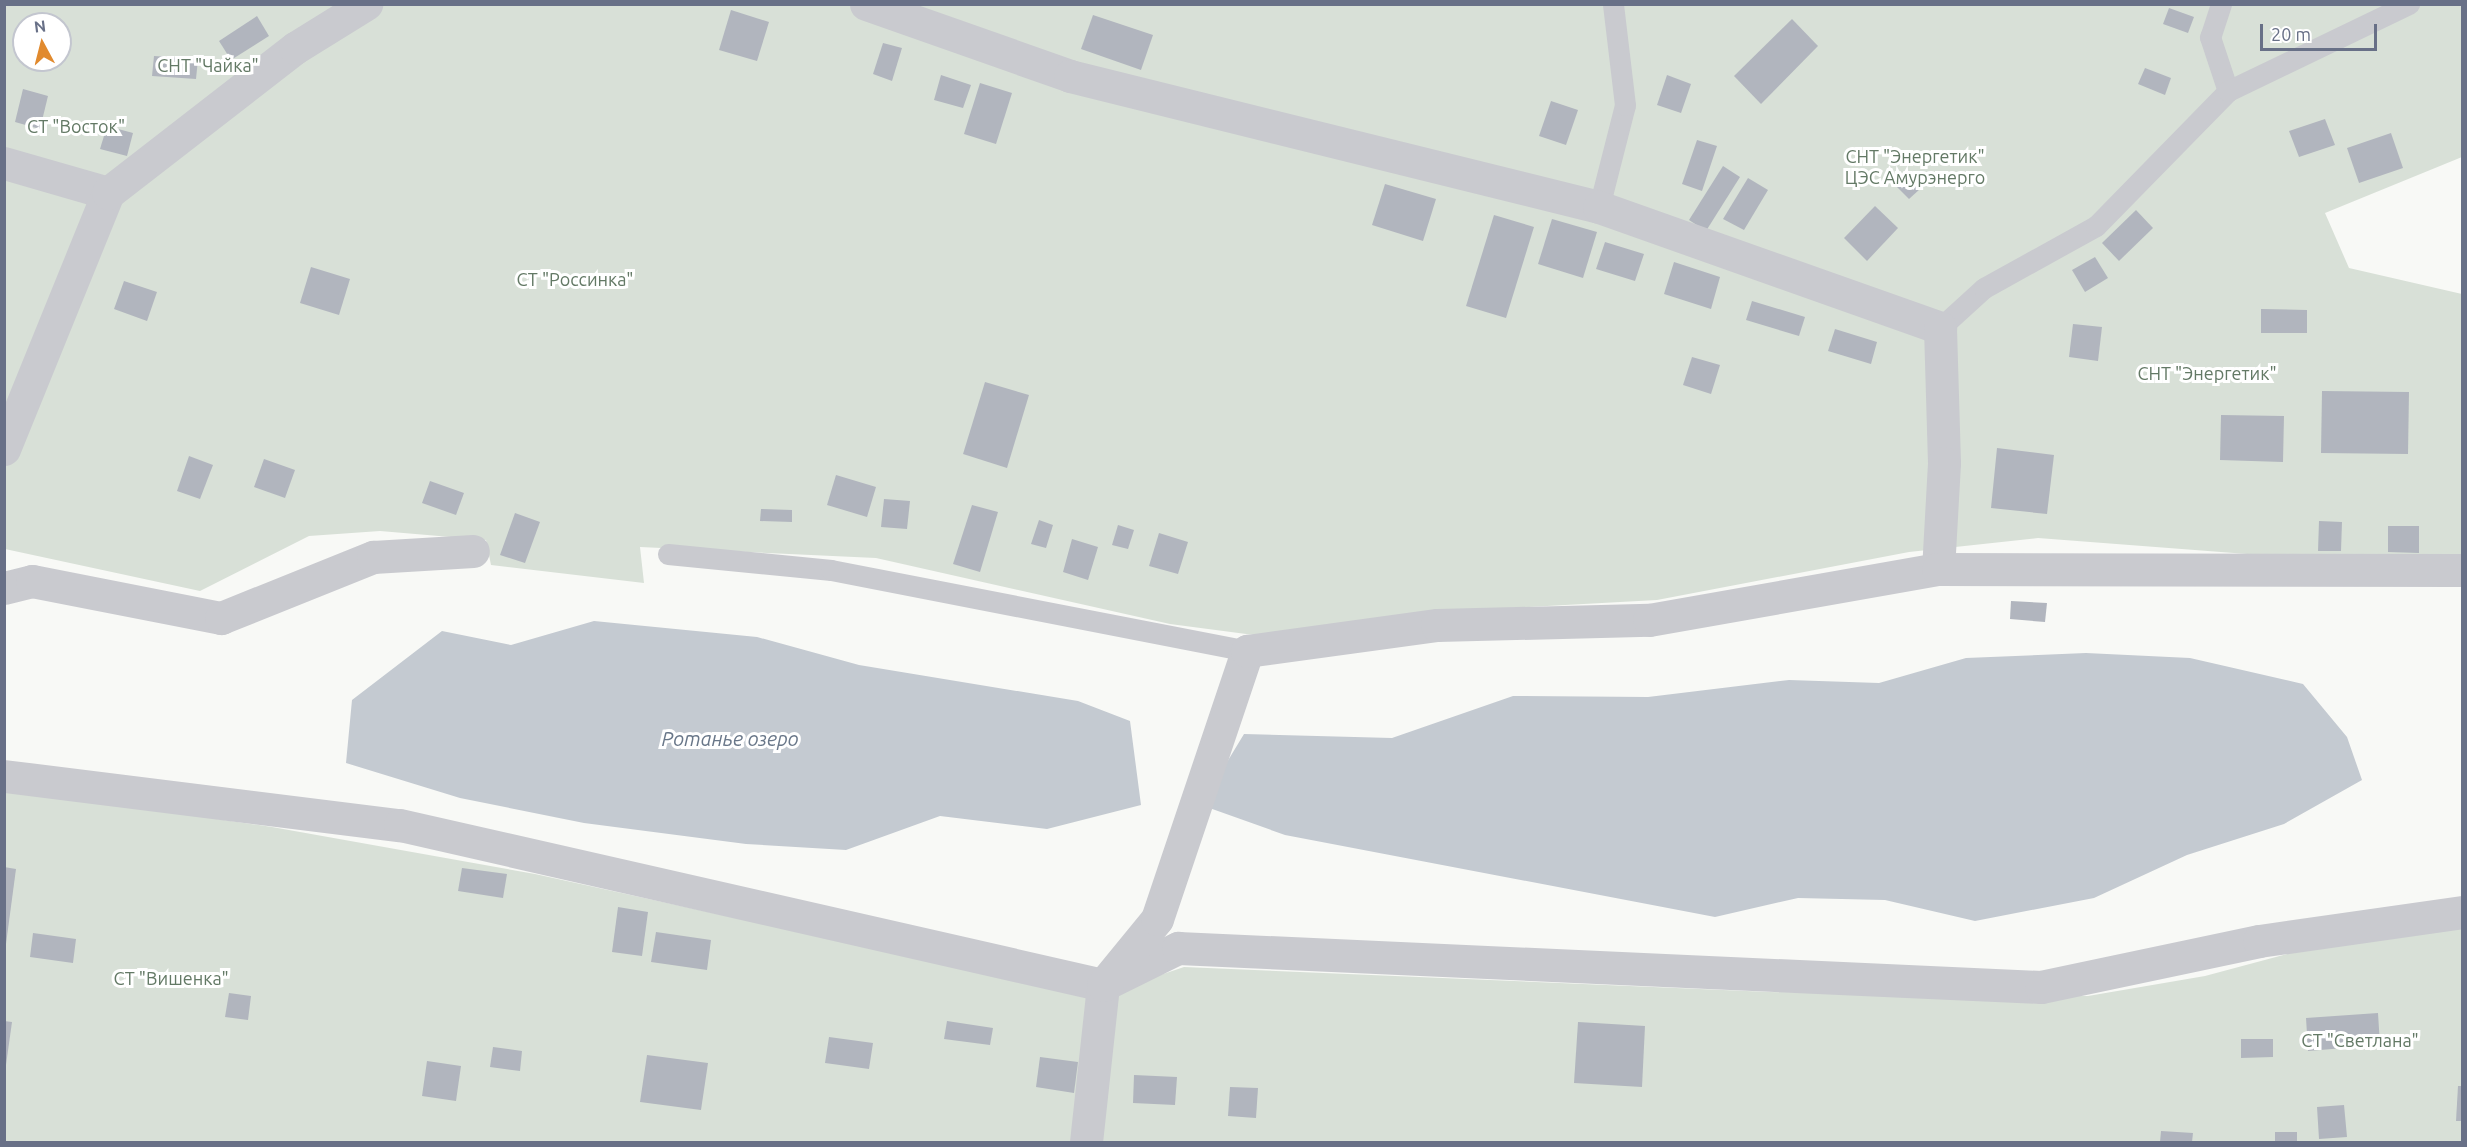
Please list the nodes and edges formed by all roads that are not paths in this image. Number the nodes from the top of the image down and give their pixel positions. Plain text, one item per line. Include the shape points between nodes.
1 (366, 4) edge
2 (866, 4) edge
3 (1613, 4) edge
4 (2221, 4) edge
5 (2409, 4) edge
6 (2228, 91) junction
7 (4, 163) edge
8 (108, 193) junction
9 (1599, 207) junction
10 (1940, 328) junction
11 (4, 449) edge
12 (473, 551) dead end
13 (668, 554) dead end
14 (1938, 569) junction
15 (2463, 570) edge
16 (4, 588) edge
17 (1247, 651) junction
18 (4, 776) edge
19 (2463, 912) edge
20 (1103, 985) junction
21 (1086, 1143) edge

1 - 8 street via 296,48
2 - 9 street via 1070,76
3 - 9 lane via 1625,105
4 - 6 lane via 2210,38
5 - 6 lane
6 - 10 lane via 2096,226 1983,288
7 - 8 street
8 - 11 street
9 - 10 street
10 - 14 street via 1944,464
12 - 16 street via 373,557 221,618 32,581
13 - 17 lane via 831,570
14 - 15 street
14 - 17 street via 1650,620 1437,626
17 - 20 street via 1157,919
18 - 20 street via 400,825
19 - 20 street via 2259,941 2041,987 1178,948
20 - 21 street

